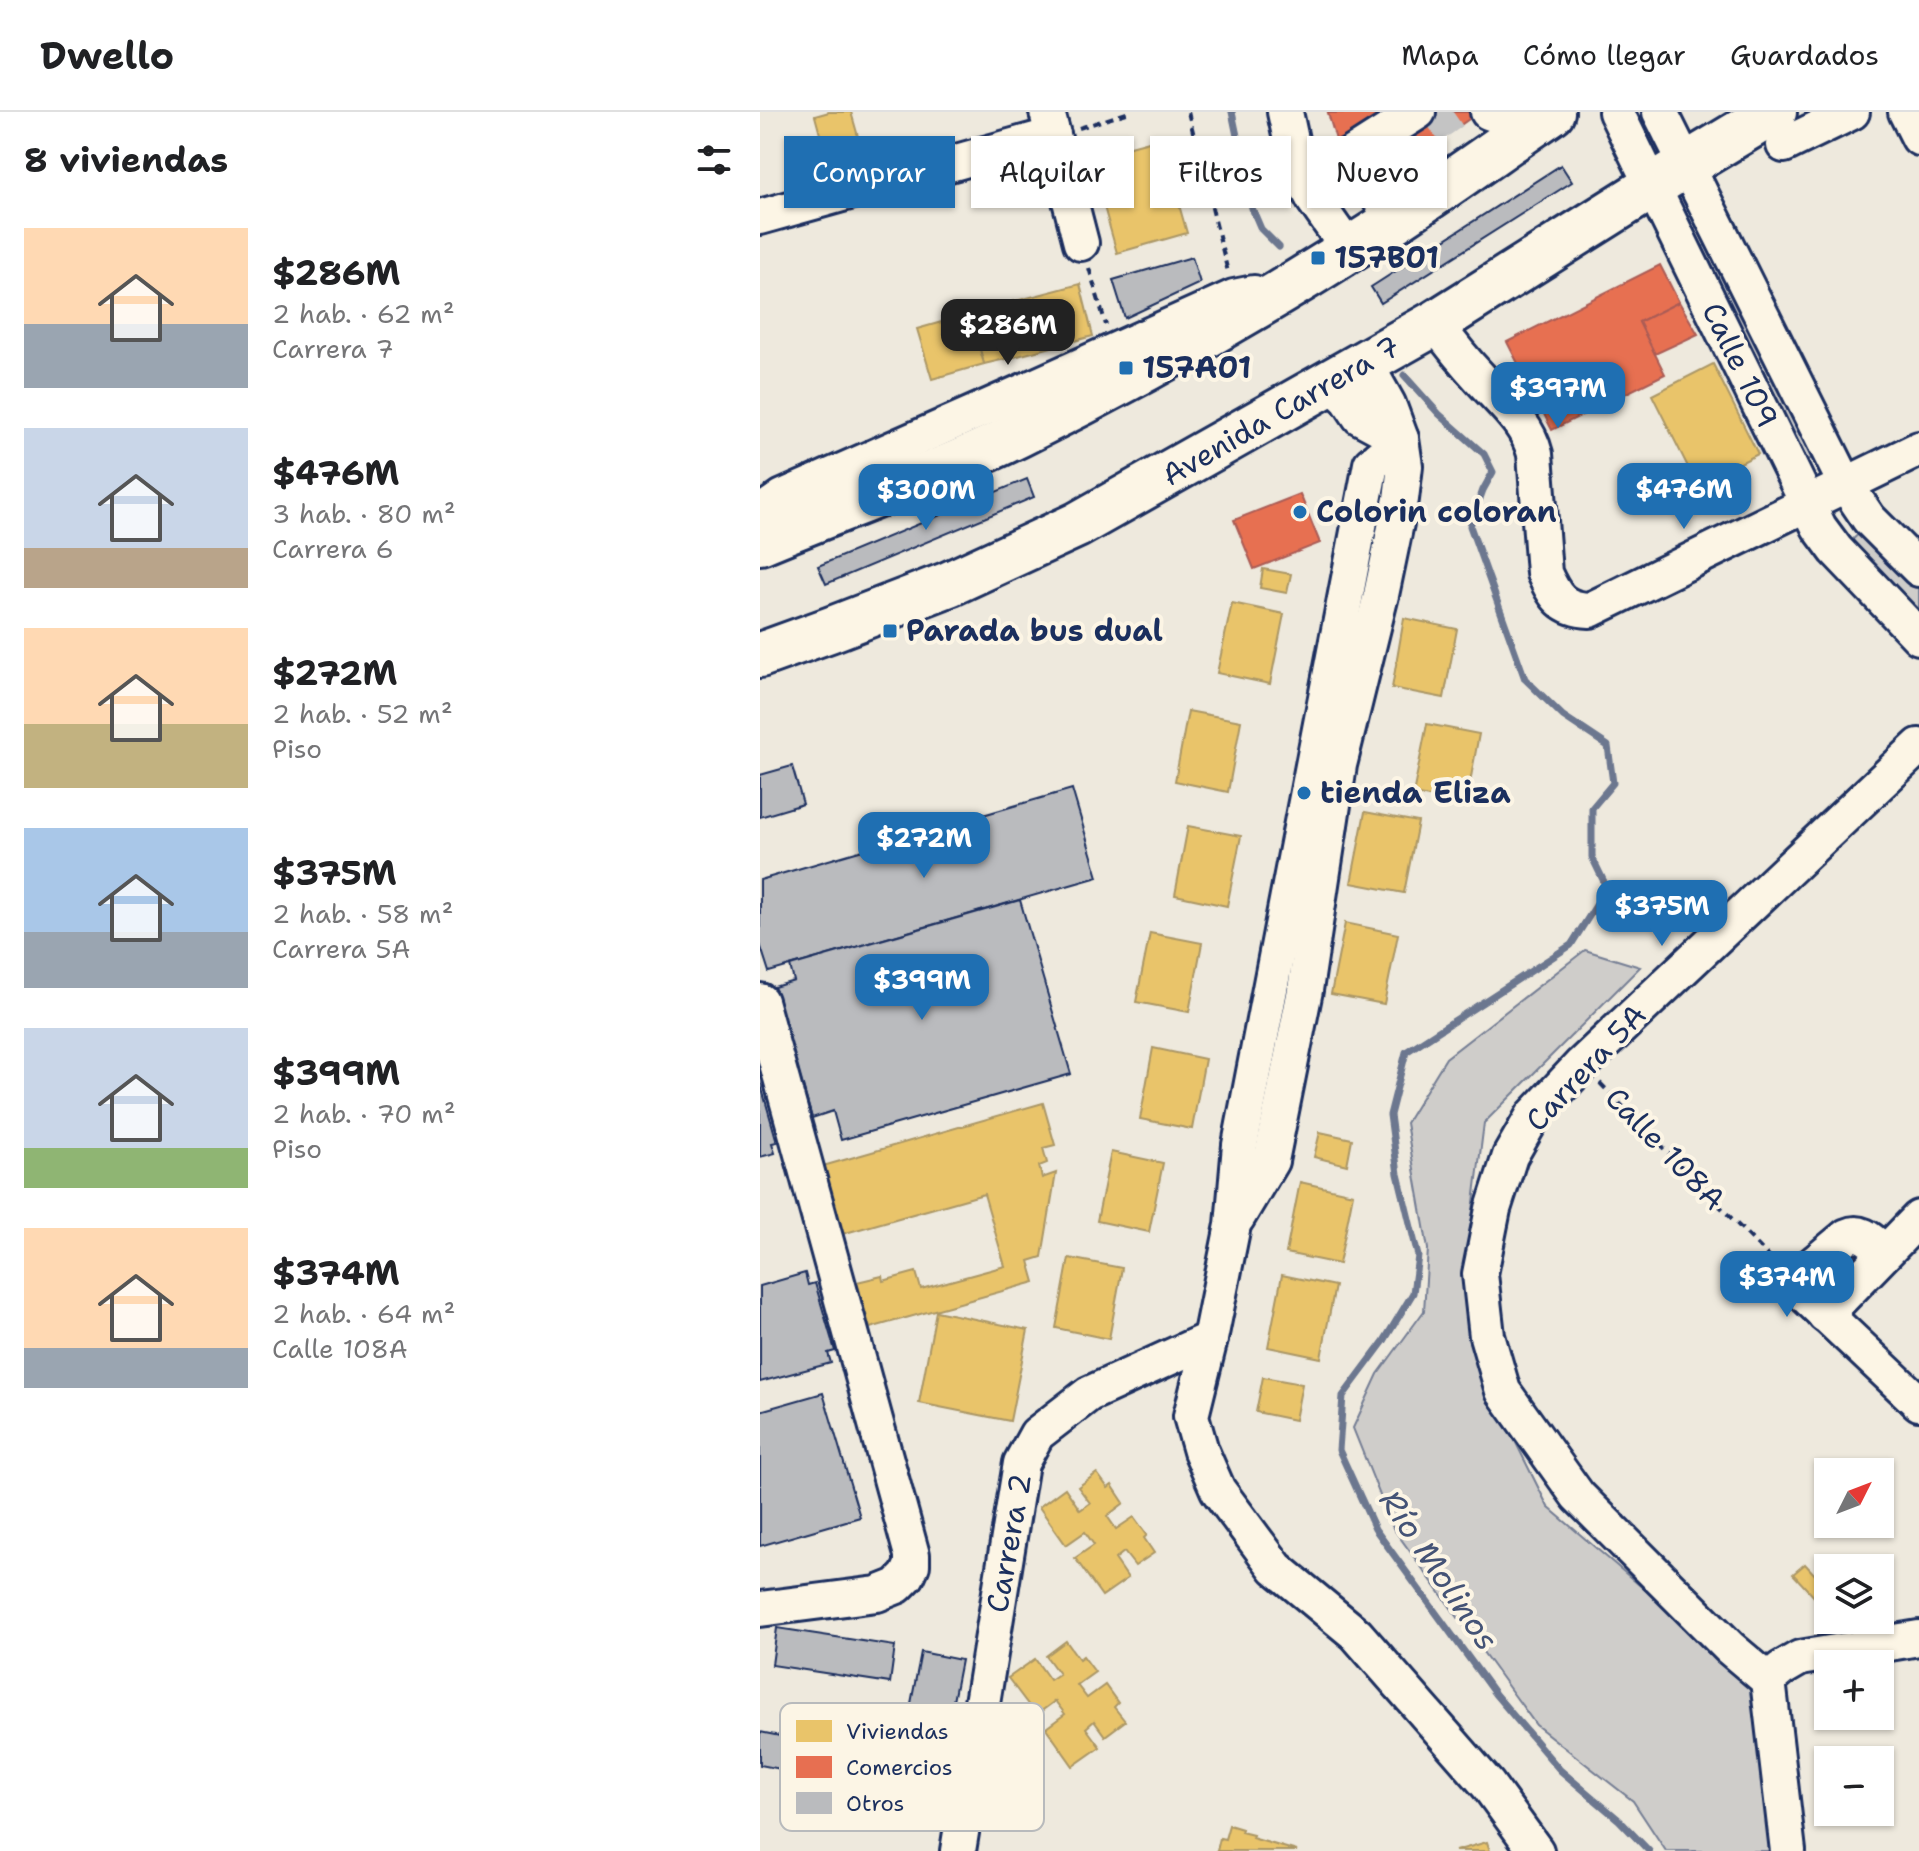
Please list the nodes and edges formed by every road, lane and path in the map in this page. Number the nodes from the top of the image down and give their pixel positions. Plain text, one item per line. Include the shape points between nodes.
1 (1130, 112) edge
2 (1188, 112) edge
3 (1285, 112) edge
4 (1418, 112) edge
5 (1488, 112) edge
6 (1616, 112) edge
7 (1660, 112) edge
8 (1852, 112) edge
9 (1906, 112) edge
10 (1541, 119) edge
11 (1050, 124) edge
12 (1779, 129) edge
13 (1919, 138) edge
14 (1670, 175) junction
15 (1400, 208) edge
16 (1400, 216) junction
17 (760, 217) edge
18 (1081, 243) joint
19 (1349, 250) junction
20 (1283, 291) junction
21 (1234, 297) junction
22 (1435, 323) junction
23 (1114, 350) junction
24 (1348, 373) junction
25 (1919, 449) edge
26 (1846, 485) junction
27 (1807, 504) junction
28 (760, 513) edge
29 (760, 542) edge
30 (1919, 569) edge
31 (1919, 637) edge
32 (760, 655) edge
33 (1919, 746) edge
34 (760, 1001) edge
35 (1582, 1064) junction
36 (1919, 1218) edge
37 (1885, 1252) junction
38 (1793, 1281) junction
39 (1825, 1315) junction
40 (1210, 1339) junction
41 (1919, 1403) edge
42 (760, 1609) edge
43 (1919, 1638) edge
44 (1768, 1680) junction
45 (982, 1703) edge
46 (961, 1831) edge
47 (958, 1851) edge
48 (1536, 1851) edge
49 (1788, 1851) edge

1 - 11 path
2 - 21 path
3 - 19 street via 1297,168
4 - 16 street via 1352,154
5 - 10 street
6 - 14 street, Calle 109
7 - 14 street, Calle 109
8 - 12 street
9 - 13 street
10 - 16 main road
11 - 17 street
11 - 18 street
12 - 14 main road, Avenida Carrera 7
14 - 22 main road, Avenida Carrera 7
14 - 26 street, Calle 109
14 - 27 street, Calle 109
15 - 16 street
16 - 19 main road
18 - 23 path
19 - 20 main road
20 - 21 street
20 - 29 main road via 1170,357 1014,437
21 - 23 street
22 - 24 main road, Avenida Carrera 7
22 - 27 street via 1531,439 1544,573 1563,604 1590,610
23 - 28 street via 783,497
24 - 32 main road, Avenida Carrera 7 via 1077,525 949,584
24 - 40 street via 1348,399 1360,417 1401,439 1401,499 1339,765 1305,990 1271,1161 1233,1225
25 - 26 street
26 - 27 street
26 - 30 street, Calle 109 via 1869,519
27 - 31 street, Calle 109 via 1836,550
33 - 35 street, Carrera 5A
34 - 42 street via 912,1565 897,1586 877,1594
35 - 38 path, Calle 108A
35 - 44 street, Carrera 5A via 1533,1116 1510,1156 1493,1209 1480,1274 1487,1336 1503,1391 1578,1496
36 - 37 street
37 - 38 street via 1862,1234 1853,1234
37 - 39 street
38 - 39 street
39 - 41 street
40 - 45 street, Carrera 2 via 1089,1394 1037,1434 1021,1463
40 - 48 street via 1191,1416 1218,1490 1276,1568 1356,1634 1488,1785
43 - 44 street via 1800,1658
44 - 49 street
46 - 47 street, Carrera 2

